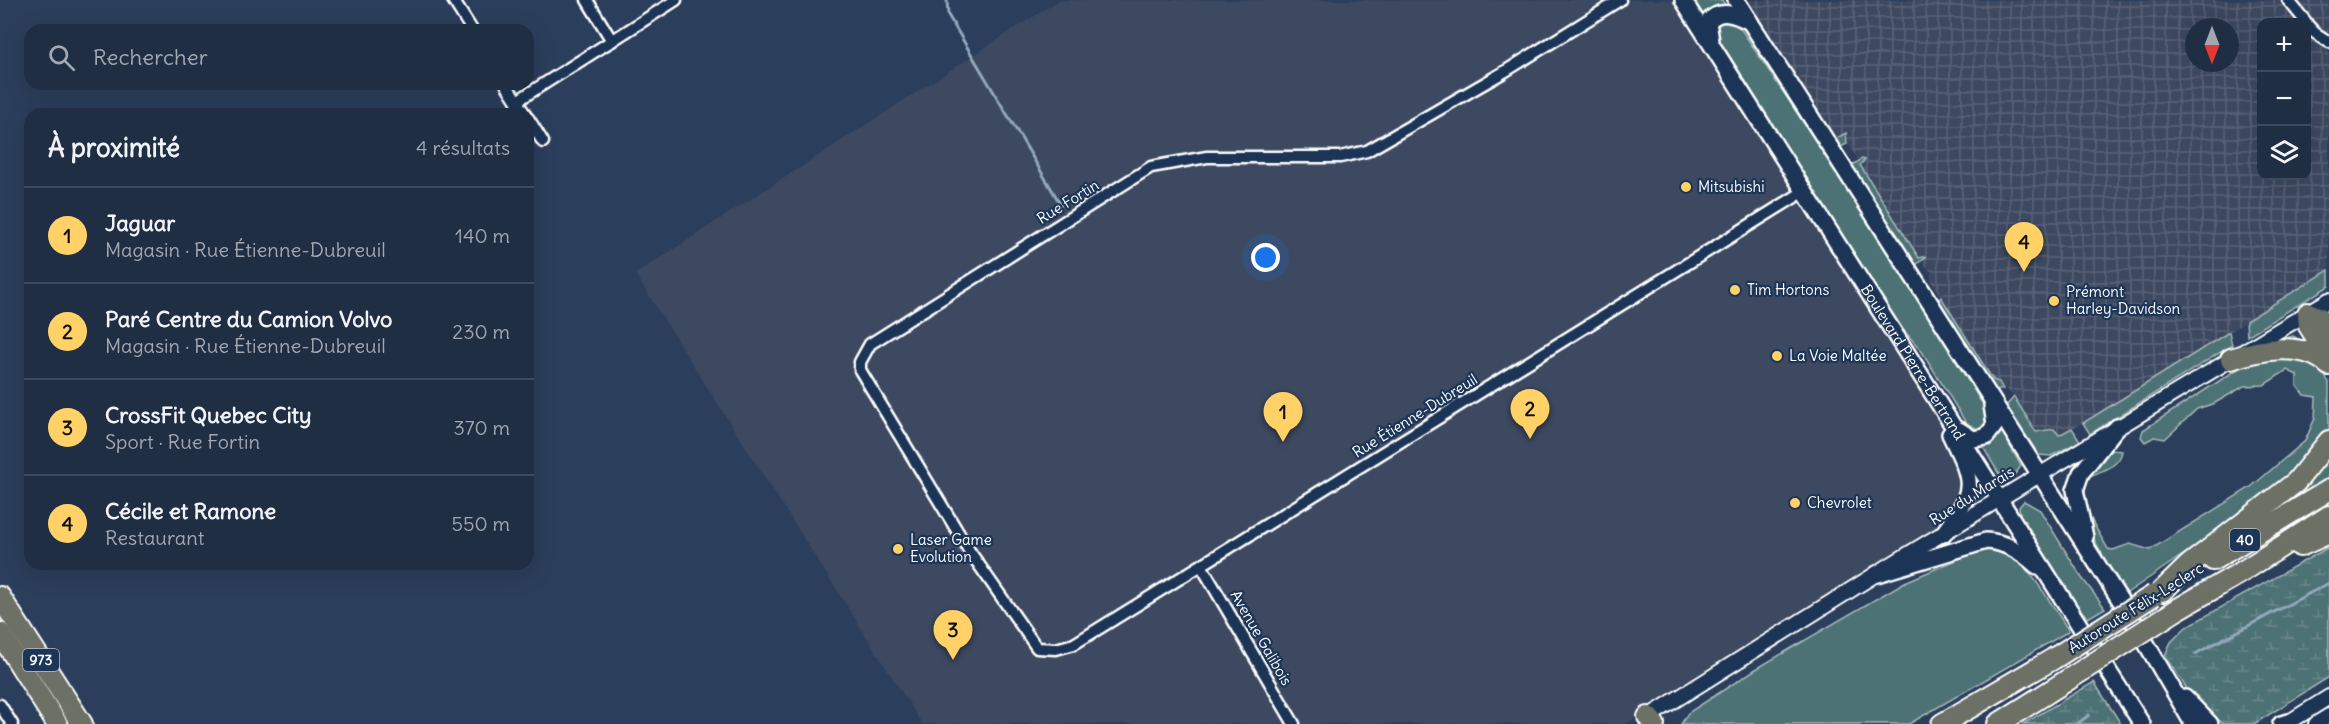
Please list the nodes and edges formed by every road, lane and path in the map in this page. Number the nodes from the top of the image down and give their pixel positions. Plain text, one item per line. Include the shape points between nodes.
1 (453, 0) edge
2 (587, 0) edge
3 (676, 0) edge
4 (1620, 0) edge
5 (1683, 0) edge
6 (1736, 0) edge
7 (2288, 0) edge
8 (2302, 18) edge
9 (1750, 22) junction
10 (468, 24) edge
11 (2311, 28) edge
12 (612, 40) junction
13 (2329, 42) edge
14 (1711, 44) junction
15 (510, 90) edge
16 (517, 101) junction
17 (521, 108) edge
18 (534, 128) edge
19 (543, 142) dead end
20 (1803, 192) junction
21 (2329, 300) edge
22 (2308, 313) junction
23 (2329, 333) edge
24 (2329, 357) edge
25 (2231, 359) junction
26 (2329, 365) edge
27 (1923, 377) junction
28 (1992, 401) junction
29 (2117, 427) junction
30 (1956, 428) junction
31 (2329, 441) edge
32 (2039, 474) junction
33 (2329, 490) edge
34 (2000, 498) junction
35 (2329, 516) edge
36 (2329, 533) edge
37 (1943, 534) junction
38 (2089, 551) junction
39 (1202, 567) junction
40 (2240, 573) junction
41 (1877, 574) junction
42 (2052, 581) junction
43 (2158, 593) junction
44 (0, 597) edge
45 (0, 633) edge
46 (1037, 648) joint
47 (2170, 683) junction
48 (2329, 697) edge
49 (0, 705) edge
50 (2130, 705) junction
51 (2329, 716) edge
52 (1647, 722) edge
53 (2285, 723) edge
54 (12, 724) edge
55 (57, 724) edge
56 (82, 724) edge
57 (1294, 724) edge
58 (1942, 724) edge
59 (1998, 724) edge
60 (2135, 724) edge
61 (2142, 724) edge
62 (2193, 724) edge
63 (2210, 724) edge
64 (2316, 724) edge

1 - 10 street
2 - 12 street
3 - 12 street
4 - 46 street, Rue Fortin via 1367,151 1340,157 1207,157 1151,167 870,344 860,370 970,552
5 - 14 main road, Boulevard Pierre-Bertrand
6 - 9 main road
7 - 8 street
9 - 14 main road via 1731,14 1716,15 1708,22
9 - 28 main road
11 - 13 street
12 - 16 street
14 - 20 main road, Boulevard Pierre-Bertrand
15 - 16 street
16 - 17 street
18 - 19 street
20 - 27 main road, Boulevard Pierre-Bertrand
20 - 39 street, Rue Étienne-Dubreuil
21 - 22 street, Rue du Marais
22 - 23 highway via 2320,318
22 - 24 highway via 2309,326
22 - 25 street, Rue du Marais
25 - 26 highway via 2252,352 2288,350 2311,355
25 - 29 street, Rue du Marais
27 - 30 main road, Boulevard Pierre-Bertrand
27 - 37 main road via 1969,479 1965,504
28 - 30 main road via 1995,421 1989,435 1973,439
28 - 32 main road
29 - 32 street, Rue du Marais
29 - 38 main road via 2081,473 2075,490
30 - 34 main road, Boulevard Pierre-Bertrand
31 - 43 highway via 2296,482
32 - 34 street, Rue du Marais
32 - 38 main road
33 - 43 highway, Autoroute Félix-Leclerc / 40
34 - 37 street, Rue du Marais
34 - 42 main road, Boulevard Pierre-Bertrand
35 - 40 highway, Autoroute Félix-Leclerc / 40
36 - 40 highway
37 - 41 street, Rue du Marais
38 - 47 main road
39 - 46 street, Rue Étienne-Dubreuil via 1074,644 1056,649
39 - 57 street, Avenue Galibois
40 - 59 highway, Autoroute Félix-Leclerc / 40, bridge
41 - 42 main road via 1986,540 2001,541 2025,555
41 - 52 street, Rue du Marais
42 - 50 main road, Boulevard Pierre-Bertrand
43 - 58 highway, Autoroute Félix-Leclerc / 40, bridge
44 - 56 highway, 973
45 - 55 highway, 973
47 - 62 main road
47 - 63 main road
48 - 53 street
49 - 54 street
50 - 60 main road
50 - 61 main road, Boulevard Pierre-Bertrand
51 - 64 street

